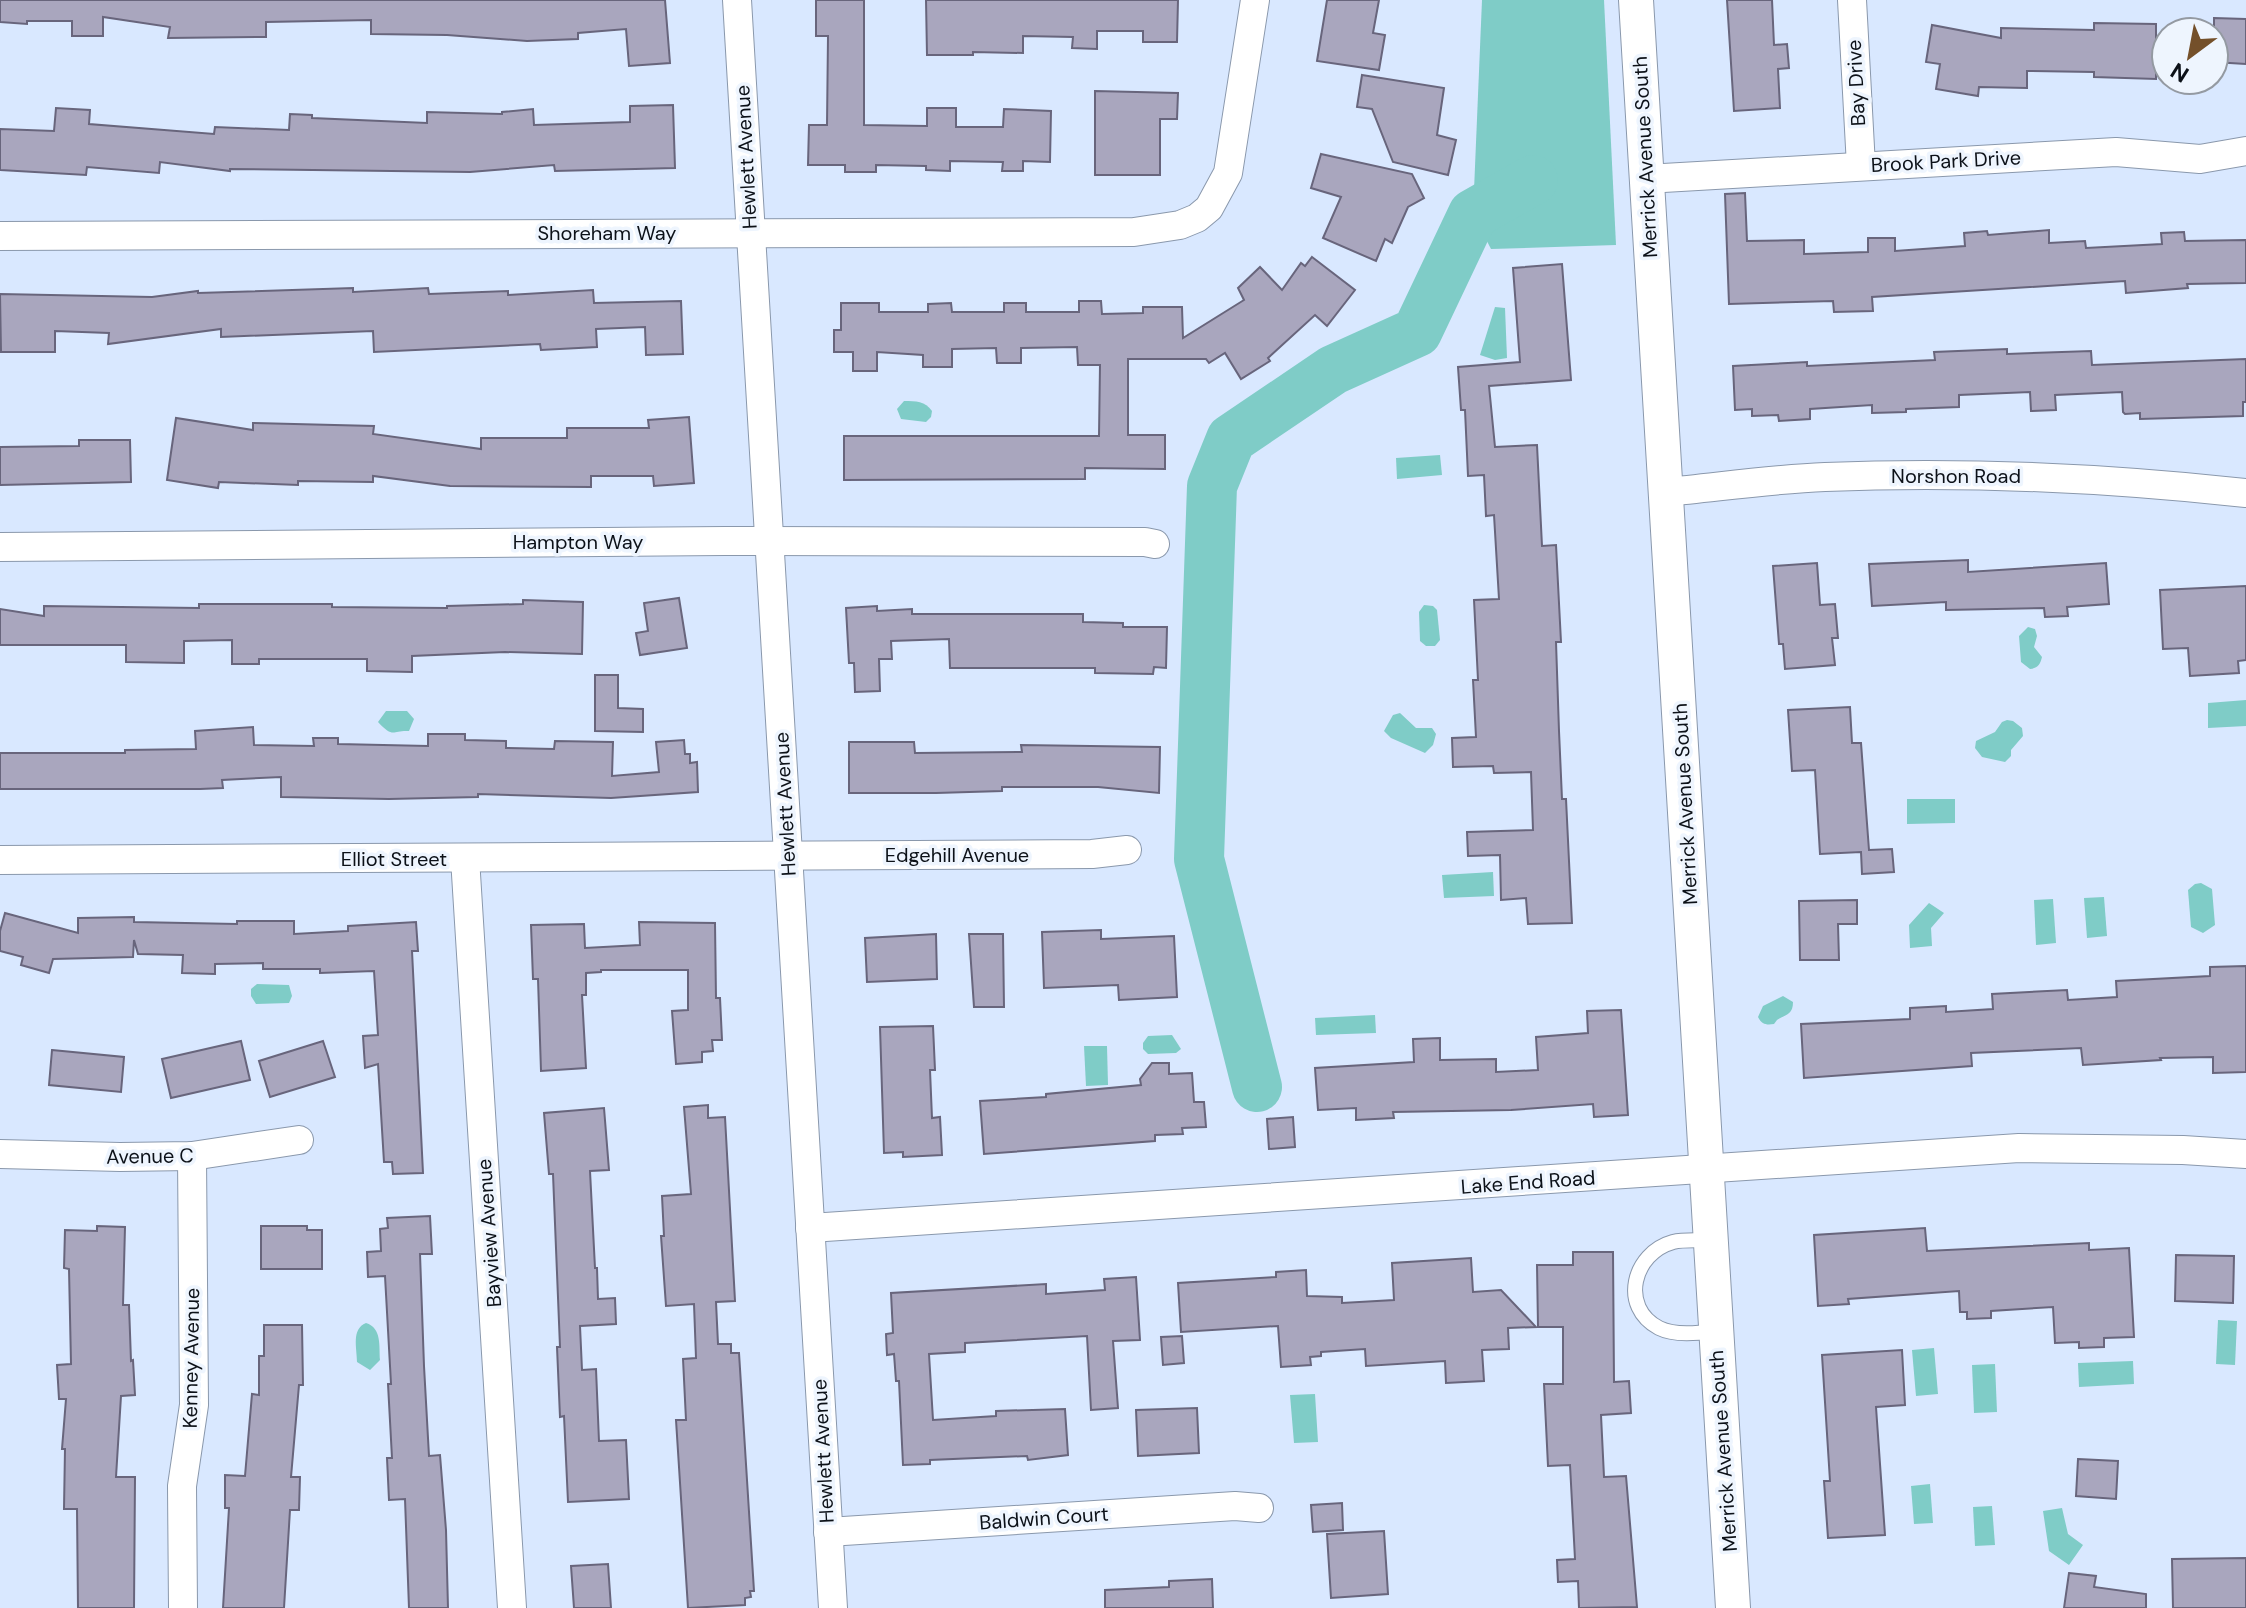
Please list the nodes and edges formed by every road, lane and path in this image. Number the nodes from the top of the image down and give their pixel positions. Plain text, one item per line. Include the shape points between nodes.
1 (737, 0) edge
2 (1255, 0) edge
3 (1636, 0) edge
4 (1852, 0) edge
5 (2246, 151) edge
6 (1861, 166) junction
7 (1646, 179) junction
8 (749, 232) junction
9 (0, 236) edge
10 (1666, 492) junction
11 (2246, 493) edge
12 (771, 543) junction
13 (1155, 544) dead end
14 (0, 547) edge
15 (1127, 850) dead end
16 (788, 856) junction
17 (465, 858) junction
18 (0, 860) edge
19 (299, 1140) dead end
20 (0, 1154) edge
21 (2246, 1154) edge
22 (192, 1156) junction
23 (1707, 1170) junction
24 (810, 1228) junction
25 (1712, 1240) junction
26 (1716, 1331) junction
27 (1259, 1508) dead end
28 (828, 1532) junction
29 (183, 1608) edge
30 (512, 1608) edge
31 (833, 1608) edge
32 (1733, 1608) edge

1 - 8 street, Hewlett Avenue
2 - 8 street, Shoreham Way via 1228,173 1209,208 1197,218 1134,232
3 - 7 street, Merrick Avenue South
4 - 6 street, Bay Drive
5 - 6 street, Brook Park Drive via 2200,159 2116,152
6 - 7 street, Brook Park Drive
7 - 10 street, Merrick Avenue South
8 - 9 street, Shoreham Way
8 - 12 street, Hewlett Avenue
10 - 11 street, Norshon Road via 1823,477 2025,475
10 - 23 street, Merrick Avenue South
12 - 13 street, Hampton Way
12 - 14 street, Hampton Way
12 - 16 street, Hewlett Avenue
15 - 16 street, Edgehill Avenue
16 - 17 street, Elliot Street
16 - 24 street, Hewlett Avenue
17 - 18 street, Elliot Street
17 - 30 street, Bayview Avenue
19 - 22 street, Avenue C
20 - 22 street, Avenue C
21 - 23 street, Lake End Road via 2019,1148
22 - 29 street, Kenney Avenue via 194,1405 182,1486
23 - 24 street, Lake End Road
23 - 25 street, Merrick Avenue South
24 - 28 street, Hewlett Avenue
25 - 26 street, Merrick Avenue South
25 - 26 lane via 1673,1242 1649,1255 1636,1273 1634,1297 1643,1314 1660,1328
26 - 32 street, Merrick Avenue South
27 - 28 street, Baldwin Court
28 - 31 street, Hewlett Avenue

